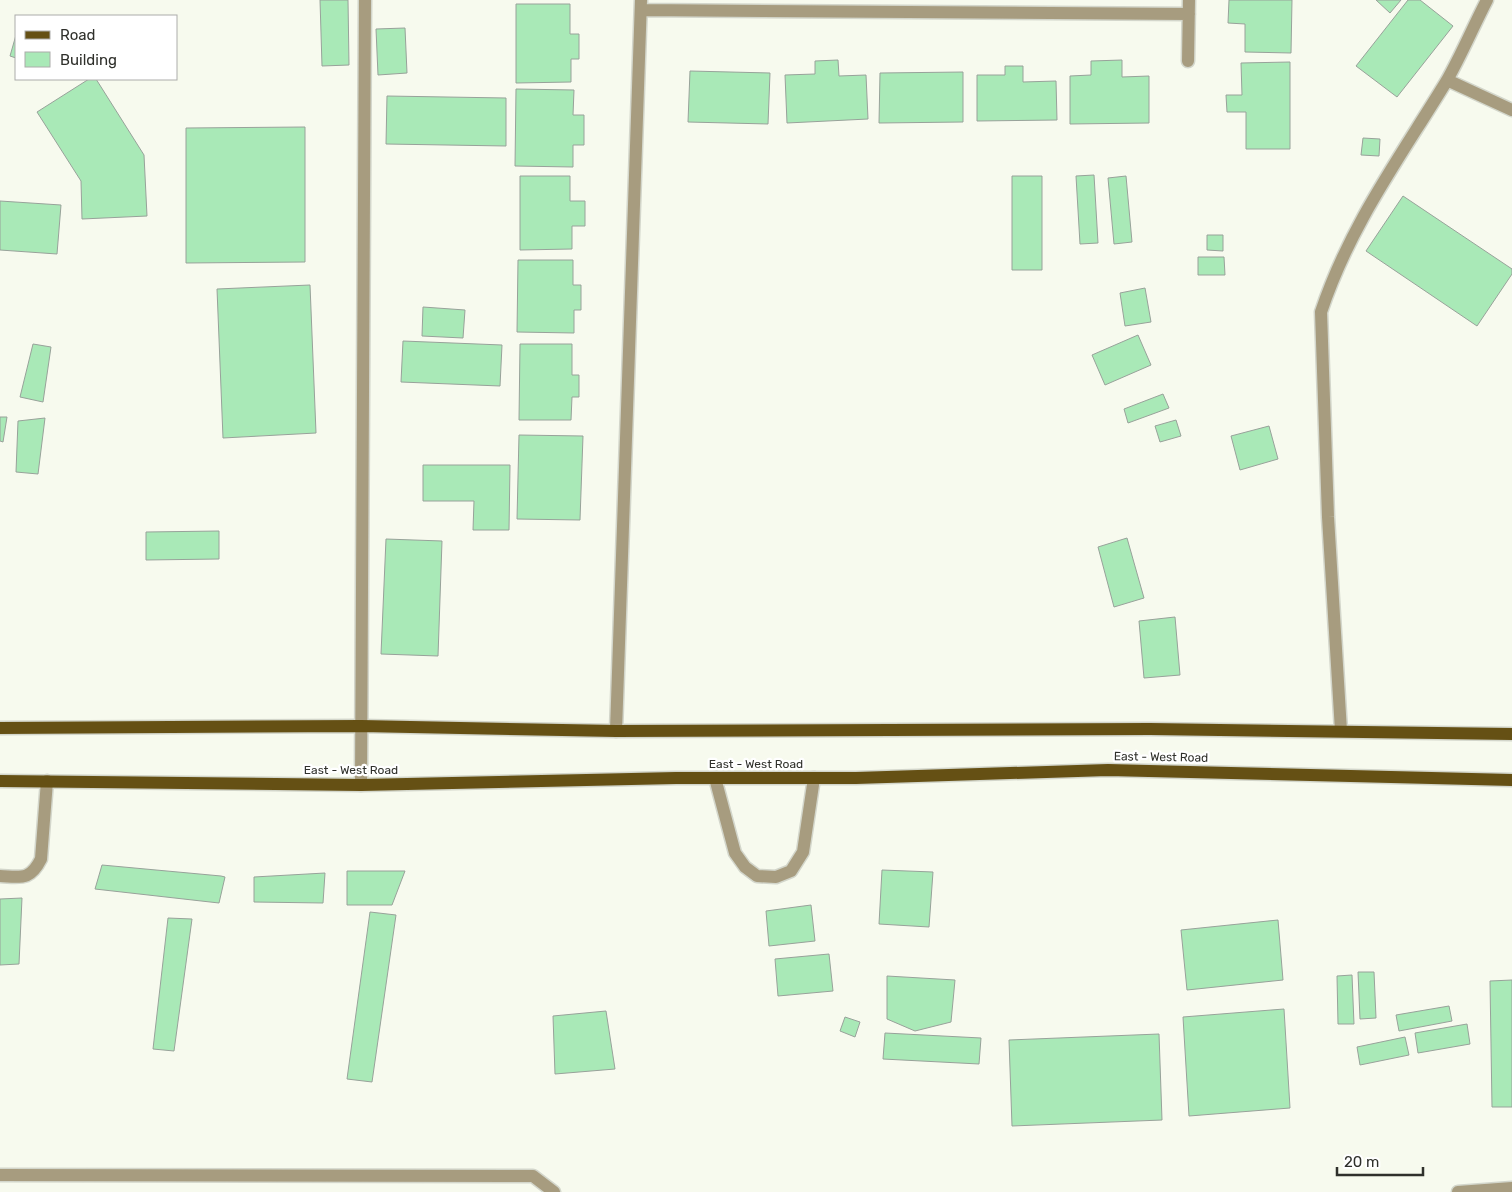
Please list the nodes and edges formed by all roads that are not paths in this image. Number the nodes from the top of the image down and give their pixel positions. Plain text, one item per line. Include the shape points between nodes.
1 (365, 0) edge
2 (1189, 0) edge
3 (1486, 0) edge
4 (641, 5) edge
5 (1189, 14) junction
6 (1188, 61) dead end
7 (1447, 80) junction
8 (1512, 110) edge
9 (361, 726) junction
10 (0, 728) edge
11 (1341, 731) junction
12 (616, 732) junction
13 (1512, 734) edge
14 (716, 778) junction
15 (814, 778) junction
16 (1512, 780) edge
17 (0, 781) edge
18 (48, 781) junction
19 (361, 785) junction
20 (0, 876) edge
21 (0, 1175) edge
22 (1512, 1188) edge
23 (554, 1192) edge
24 (1458, 1192) edge

1 - 9 street
2 - 5 street
3 - 7 street
4 - 5 street
4 - 12 street
5 - 6 street
7 - 8 street
7 - 11 street via 1354,229 1321,312 1328,517
9 - 10 main road
9 - 12 main road
9 - 19 street
11 - 12 main road
11 - 13 main road
14 - 15 main road, East - West Road
14 - 15 street via 734,853 757,876 776,877 791,871 803,852
14 - 19 main road, East - West Road
15 - 16 main road, East - West Road via 1108,770
17 - 18 main road, East - West Road
18 - 19 main road, East - West Road
18 - 20 street via 41,859 36,870 26,877
21 - 23 street via 533,1176
22 - 24 street

